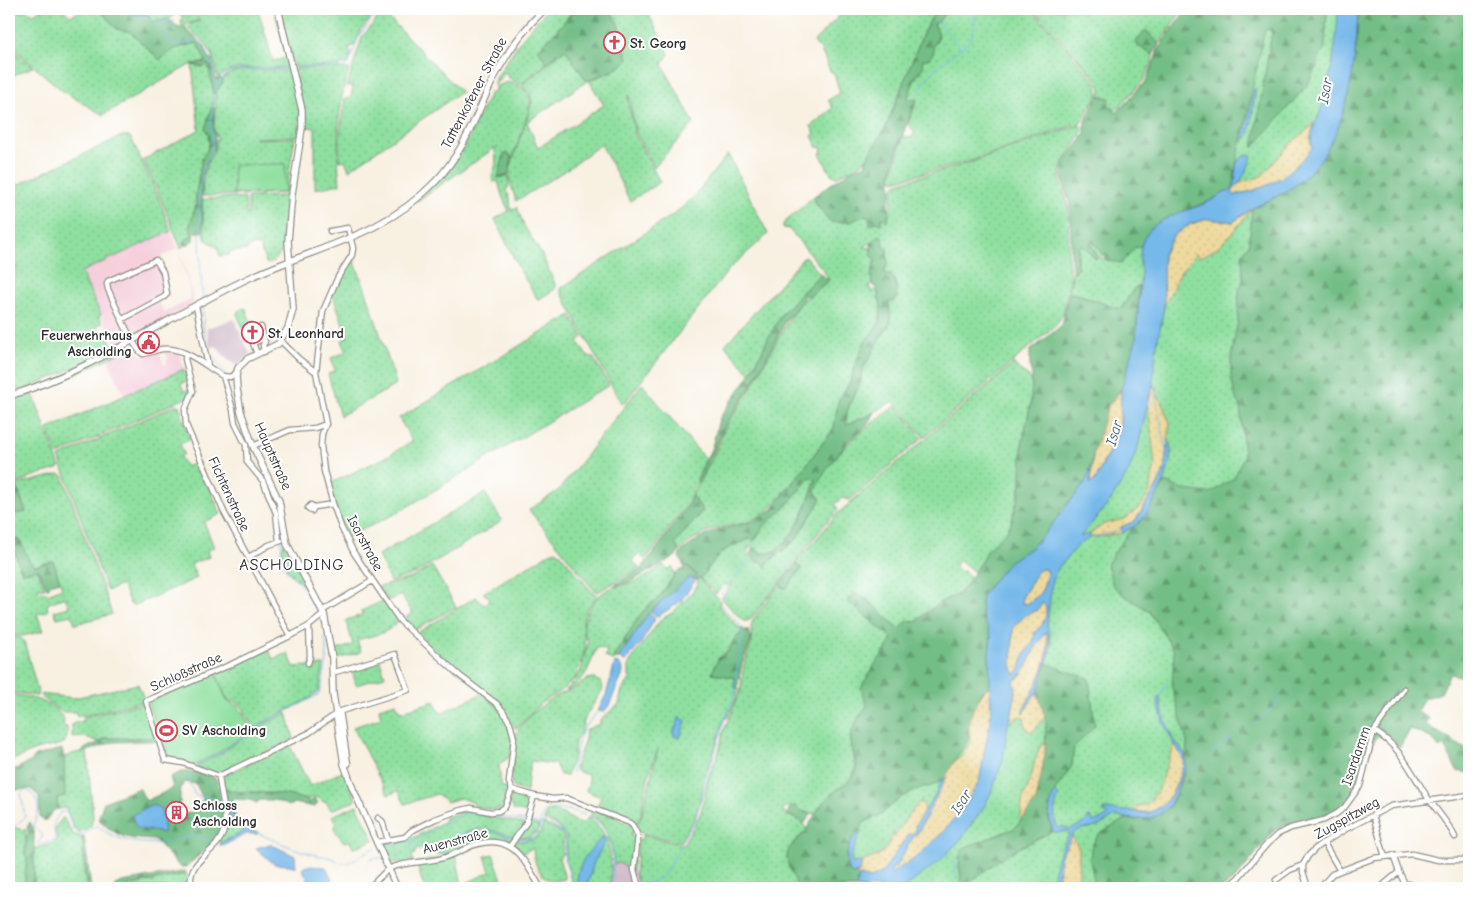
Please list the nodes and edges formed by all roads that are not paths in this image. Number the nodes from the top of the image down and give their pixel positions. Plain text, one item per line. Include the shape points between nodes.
1 (278, 9) edge
2 (546, 9) edge
3 (330, 231) dead end
4 (350, 238) junction
5 (289, 261) junction
6 (198, 304) junction
7 (123, 319) junction
8 (261, 327) dead end
9 (263, 338) junction
10 (132, 340) junction
11 (281, 341) junction
12 (264, 352) junction
13 (186, 354) junction
14 (257, 354) junction
15 (208, 366) junction
16 (316, 372) junction
17 (236, 376) junction
18 (226, 377) junction
19 (9, 396) edge
20 (326, 424) junction
21 (315, 428) junction
22 (322, 434) junction
23 (253, 446) junction
24 (252, 458) junction
25 (333, 504) junction
26 (314, 507) dead end
27 (282, 540) junction
28 (248, 557) junction
29 (372, 581) junction
30 (321, 615) junction
31 (309, 626) junction
32 (290, 636) junction
33 (308, 663) dead end
34 (332, 673) junction
35 (1404, 689) dead end
36 (337, 713) junction
37 (1374, 731) junction
38 (348, 764) dead end
39 (219, 776) junction
40 (512, 789) junction
41 (1469, 795) edge
42 (534, 796) junction
43 (1429, 800) junction
44 (1373, 814) junction
45 (378, 818) dead end
46 (1455, 837) dead end
47 (388, 840) junction
48 (377, 842) junction
49 (1324, 843) junction
50 (510, 846) junction
51 (1393, 855) junction
52 (1385, 857) junction
53 (1469, 860) edge
54 (1303, 865) junction
55 (388, 869) junction
56 (1340, 871) junction
57 (1399, 872) junction
58 (1276, 880) dead end
59 (1406, 886) edge
60 (638, 887) edge
61 (191, 888) edge
62 (369, 888) edge
63 (397, 888) edge
64 (541, 888) edge
65 (1226, 888) edge
66 (1308, 888) edge
67 (1320, 888) edge
68 (1380, 888) edge
69 (1416, 888) edge

1 - 5 main road via 302,110
2 - 4 main road, Tattenkofener Straße via 530,23 506,56 471,131 448,167 410,204 384,223
3 - 4 street via 348,228
4 - 5 main road, Tattenkofener Straße
4 - 16 street via 352,255 323,310
5 - 6 main road, Tattenkofener Straße
5 - 11 main road via 293,309
6 - 10 main road, Tattenkofener Straße
6 - 15 street
7 - 7 street via 108,281 156,260 163,272 167,294
7 - 10 street
8 - 9 street
9 - 12 street
9 - 14 street via 253,343
10 - 13 street via 143,354 164,349
10 - 19 main road, Tattenkofener Straße via 66,375
11 - 12 main road
11 - 16 street
12 - 14 main road
13 - 15 street
13 - 28 street, Fichtenstraße via 184,359 193,391 185,410 186,425 224,512
14 - 17 main road via 244,361
15 - 18 street
16 - 20 street
17 - 18 street
17 - 23 main road, Hauptstraße via 241,412
18 - 24 street via 235,423
20 - 21 street
20 - 22 street, Isarstraße
21 - 22 street
21 - 23 street via 290,430
22 - 25 street, Isarstraße via 324,471
23 - 24 main road, Hauptstraße
24 - 27 street via 276,513
24 - 27 main road, Hauptstraße via 279,501
25 - 26 street
25 - 29 street, Isarstraße via 347,540
27 - 28 street
27 - 30 main road, Hauptstraße
28 - 32 street, Fichtenstraße
29 - 30 street, Schloßstraße
29 - 40 street, Isarstraße via 400,622 503,711 513,731 509,782
30 - 31 street, Schloßstraße
30 - 34 main road, Hauptstraße via 329,637
31 - 32 street, Schloßstraße
31 - 33 street
32 - 39 street, Schloßstraße via 146,701 164,760
34 - 36 main road, Hauptstraße
34 - 36 street via 395,654 408,690
35 - 37 street, Isardamm
36 - 38 street
36 - 39 street via 303,736
36 - 48 main road, Hauptstraße via 346,771
37 - 43 street via 1385,737 1405,760
37 - 65 street, Isardamm via 1360,786 1344,808 1324,820 1278,834
39 - 61 street via 225,824 217,843 192,870
40 - 42 street
40 - 47 street via 505,807 499,811 458,810 411,831 405,837
41 - 43 street, Zugspitzweg
42 - 50 street via 526,822
42 - 60 street via 566,798 626,820 634,826 638,836 634,870
43 - 44 street, Zugspitzweg via 1391,806
43 - 46 street
44 - 49 street, Zugspitzweg
44 - 52 street
45 - 47 street
47 - 48 street
48 - 55 main road, Hauptstraße
49 - 54 street, Zugspitzweg via 1313,850
49 - 56 street
50 - 55 street, Auenstraße via 501,842 484,843 446,858
50 - 64 street via 525,861
51 - 52 street
51 - 53 street
51 - 57 street
52 - 56 street
54 - 58 street, Zugspitzweg
54 - 66 street
55 - 62 street
55 - 63 main road, Hauptstraße
56 - 67 street via 1332,874
57 - 59 street
57 - 68 street
59 - 69 street via 1409,884

